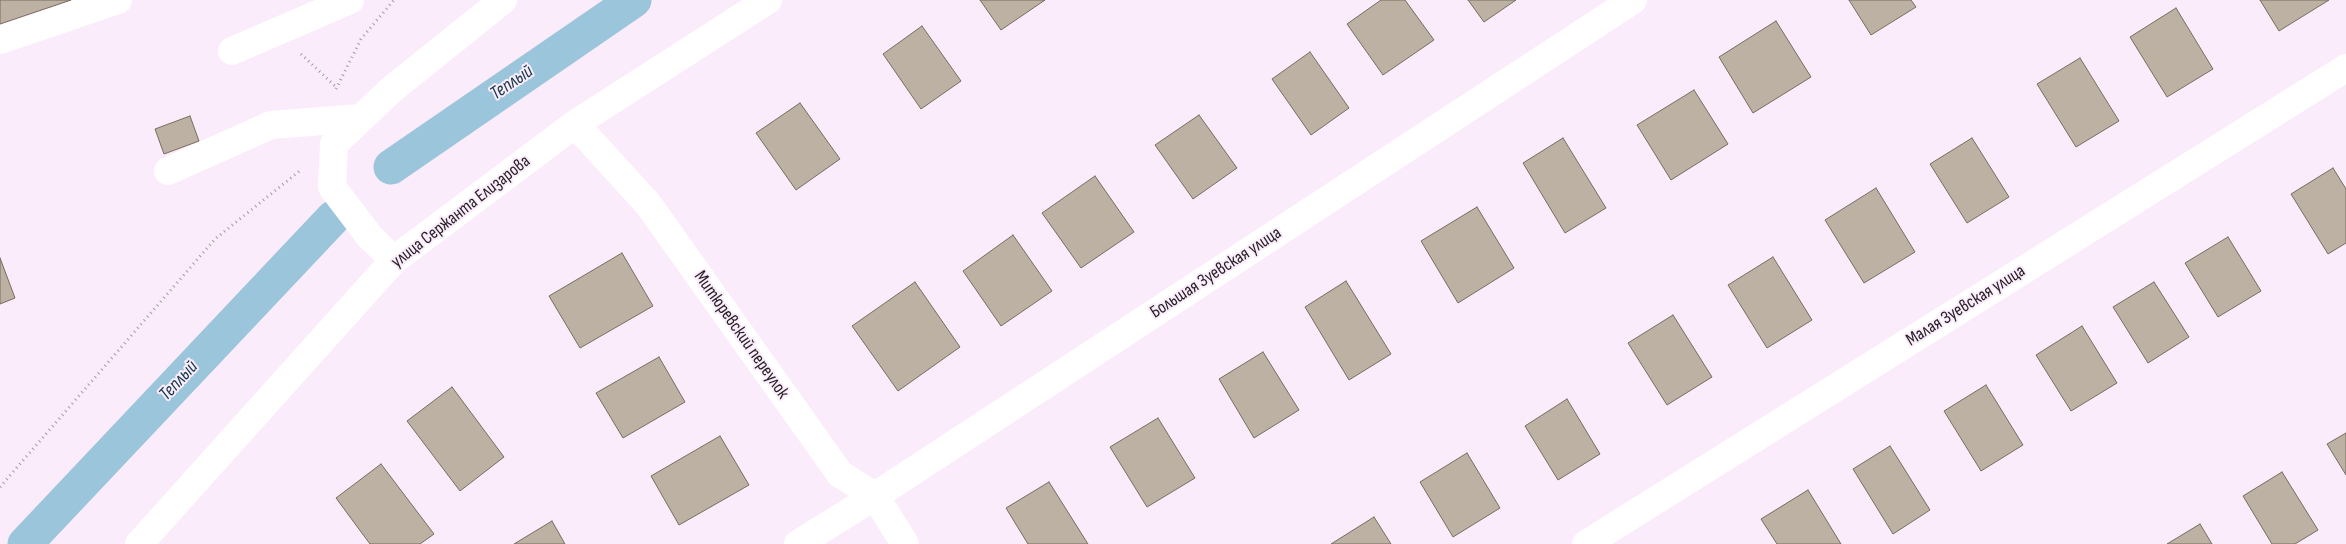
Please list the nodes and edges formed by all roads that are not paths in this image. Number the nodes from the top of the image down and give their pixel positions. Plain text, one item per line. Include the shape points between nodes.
1 (118, 0) edge
2 (350, 0) edge
3 (503, 0) edge
4 (768, 0) edge
5 (1633, 0) edge
6 (0, 40) edge
7 (232, 51) dead end
8 (2346, 68) edge
9 (575, 124) junction
10 (333, 132) junction
11 (168, 171) dead end
12 (394, 260) junction
13 (875, 496) junction
14 (139, 544) edge
15 (798, 544) edge
16 (905, 544) edge
17 (1586, 544) edge

1 - 6 street
2 - 7 street
3 - 10 street via 360,118
4 - 9 street, улица Сержанта Елизарова
5 - 13 street, Большая Зуевская улица
8 - 17 street, Малая Зуевская улица
9 - 12 street, улица Сержанта Елизарова
9 - 13 street, Митюревский переулок via 648,204 840,474
10 - 11 street via 271,125
10 - 12 street via 332,187 370,237
12 - 14 street, улица Сержанта Елизарова
13 - 15 street, Большая Зуевская улица
13 - 16 street, Митюревский переулок

